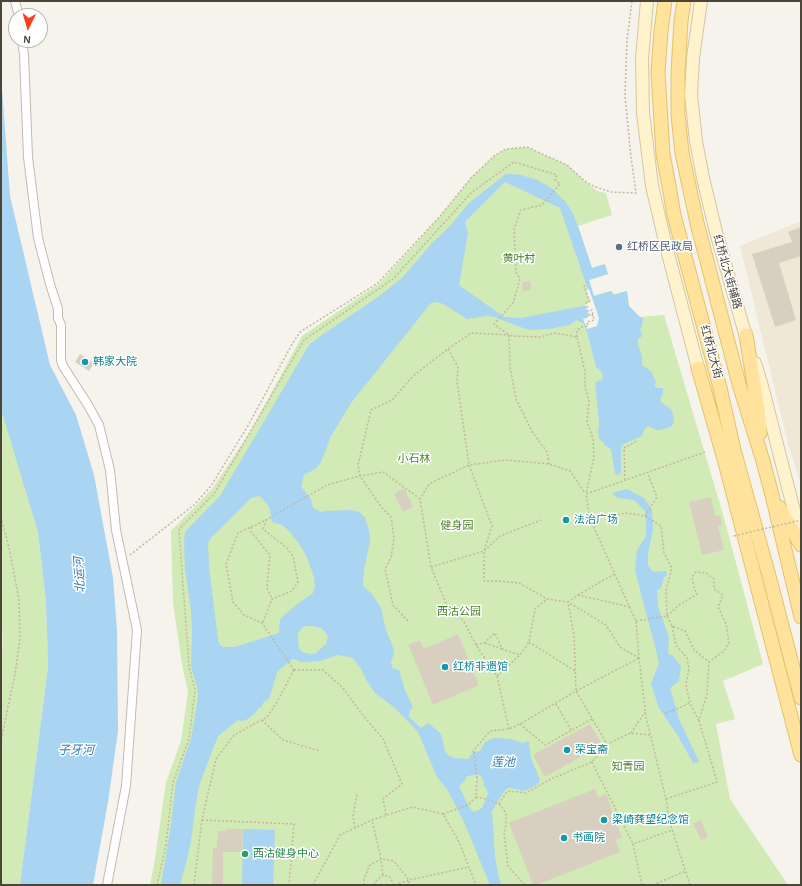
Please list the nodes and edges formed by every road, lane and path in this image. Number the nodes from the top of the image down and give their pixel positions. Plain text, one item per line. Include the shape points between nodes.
1 (632, 1) edge
2 (647, 1) edge
3 (665, 1) edge
4 (684, 1) edge
5 (701, 1) edge
6 (23, 48) edge
7 (584, 285) dead end
8 (509, 335) junction
9 (746, 336) junction
10 (577, 337) junction
11 (448, 349) junction
12 (698, 368) junction
13 (638, 440) dead end
14 (734, 450) junction
15 (704, 452) dead end
16 (763, 461) junction
17 (549, 464) junction
18 (469, 465) junction
19 (647, 472) junction
20 (360, 476) junction
21 (625, 480) junction
22 (586, 494) junction
23 (772, 495) junction
24 (420, 499) junction
25 (645, 516) junction
26 (1, 517) edge
27 (590, 519) junction
28 (266, 520) junction
29 (542, 520) dead end
30 (801, 520) edge
31 (251, 527) junction
32 (734, 536) dead end
33 (801, 538) edge
34 (801, 545) edge
35 (484, 551) junction
36 (122, 561) junction
37 (431, 568) junction
38 (614, 574) junction
39 (578, 595) junction
40 (272, 599) junction
41 (546, 599) junction
42 (568, 602) junction
43 (630, 607) junction
44 (667, 616) junction
45 (801, 617) edge
46 (408, 621) dead end
47 (636, 621) junction
48 (262, 623) junction
49 (672, 626) junction
50 (529, 642) junction
51 (484, 643) junction
52 (476, 645) junction
53 (502, 649) junction
54 (520, 655) junction
55 (639, 658) junction
56 (710, 662) junction
57 (294, 670) junction
58 (575, 671) junction
59 (497, 676) junction
60 (576, 691) junction
61 (801, 698) edge
62 (556, 703) junction
63 (690, 703) junction
64 (645, 712) junction
65 (665, 713) dead end
66 (592, 719) junction
67 (262, 720) junction
68 (699, 721) junction
69 (520, 724) junction
70 (509, 729) junction
71 (571, 730) junction
72 (630, 733) junction
73 (650, 735) junction
74 (1, 741) edge
75 (607, 744) junction
76 (320, 751) dead end
77 (801, 755) edge
78 (592, 762) junction
79 (357, 794) dead end
80 (476, 797) junction
81 (666, 798) junction
82 (499, 804) junction
83 (443, 814) junction
84 (386, 815) junction
85 (202, 820) junction
86 (372, 820) junction
87 (355, 828) junction
88 (672, 830) junction
89 (633, 844) junction
90 (381, 859) junction
91 (469, 867) junction
92 (686, 871) junction
93 (383, 875) junction
94 (409, 880) junction
95 (107, 885) edge
96 (157, 885) edge
97 (194, 885) edge
98 (289, 885) edge
99 (313, 885) edge
100 (364, 885) edge
101 (374, 885) edge
102 (395, 885) edge
103 (408, 885) edge
104 (476, 885) edge
105 (525, 885) edge
106 (642, 885) edge
107 (653, 885) edge
108 (690, 885) edge

1 - 36 path via 627,40 625,96 636,193 611,192 596,187 587,183 568,165 527,148 506,149 494,156 471,178 442,215 378,283 300,332 211,486 194,505
2 - 12 main road via 642,58 643,113 652,186
3 - 14 main road, 红桥北大街 via 658,72 663,154 674,215
4 - 16 main road, 红桥北大街 via 678,73 678,115 682,153 697,223 739,384
5 - 9 main road, 红桥北大街辅路 via 691,94 696,141 716,232
6 - 36 street via 28,157 38,238 61,325 61,360 99,425 110,470
7 - 10 path via 589,301 586,302 588,311 592,310 594,320 587,322 588,326 578,330
8 - 10 path via 540,337 555,333
8 - 11 path via 471,333
8 - 17 path via 510,367 516,399 533,433 547,452
8 - 96 path via 494,324 513,302 520,279 516,272 514,229 521,210 542,205 560,184 555,180 557,175 514,162 472,192 393,279 304,340 214,494 179,529 189,666 195,690 189,739 173,782 166,845
9 - 16 main road
9 - 33 main road, 红桥北大街辅路 via 762,386
10 - 22 path via 586,372 585,387 589,401 587,421 594,451
11 - 18 path via 458,367 457,381
11 - 20 path via 413,376 392,400 371,410 358,465
12 - 14 main road
12 - 77 main road
13 - 21 path via 624,448
14 - 61 main road, 红桥北大街
15 - 19 path
16 - 23 main road, 红桥北大街
17 - 18 path via 506,460
17 - 22 path via 570,471
18 - 24 path via 429,484
18 - 35 path via 492,526
19 - 21 path
19 - 25 path via 657,498
20 - 24 path via 383,472
20 - 28 path via 327,485
20 - 46 path via 390,517 394,538 391,558 385,568 393,605
21 - 22 path
22 - 27 path
23 - 34 main road
23 - 45 main road, 红桥北大街
24 - 37 path
25 - 27 path via 626,513
25 - 44 path via 661,526 664,553 672,568 666,590
26 - 74 path via 19,600 20,638
27 - 38 path
28 - 31 path
28 - 40 path via 263,529 293,556 298,582 292,591
29 - 35 path via 500,536
30 - 32 path, bridge
31 - 40 path via 251,532 270,555 267,588
31 - 48 path via 238,533 226,564 232,602 244,615
35 - 37 path
35 - 41 path via 484,581 520,583
36 - 95 street via 137,630 126,786
37 - 52 path via 449,610 463,620
38 - 39 path
38 - 43 path
39 - 42 path
39 - 43 path
40 - 48 path
41 - 42 path
41 - 50 path via 534,610
42 - 55 path via 606,624 620,647
42 - 58 path via 574,635
43 - 47 path
44 - 47 path
44 - 49 path
44 - 56 path via 697,594 692,576 696,572 706,573 714,579 714,589 723,595 718,607 726,624 729,642 724,651
47 - 55 path
48 - 57 path
49 - 56 path via 685,631 694,650
49 - 63 path via 676,645 687,658 689,669 686,686
50 - 54 path
50 - 58 path
51 - 52 path
51 - 53 path
51 - 53 path via 494,633
52 - 59 path
53 - 54 path
54 - 59 path
55 - 60 path
55 - 64 path
56 - 68 path via 707,694
57 - 67 path via 277,702
57 - 84 path via 323,670 343,688 383,739 402,784 383,799
58 - 60 path
59 - 70 path
60 - 62 path
60 - 66 path
62 - 69 path
62 - 71 path
63 - 65 path
63 - 68 path
64 - 72 path
64 - 73 path
66 - 71 path
66 - 75 path
67 - 76 path via 283,740
67 - 85 path via 234,734 216,759
68 - 81 path via 717,782
69 - 70 path
69 - 71 path via 545,745
70 - 80 path, bridge via 490,731 473,751 477,778
72 - 73 path
72 - 75 path
73 - 81 path
75 - 78 path
78 - 82 path via 553,778 526,793 506,793
78 - 89 path
79 - 87 path via 353,816
80 - 82 path
80 - 83 path via 468,805
81 - 88 path
82 - 105 path via 506,813 504,834 508,866
83 - 84 path via 412,807
83 - 91 path via 459,842
84 - 86 path
85 - 97 path
85 - 98 path via 294,824
86 - 87 path
86 - 90 path
87 - 99 path via 340,835
88 - 89 path
88 - 92 path
89 - 106 path
90 - 93 path
90 - 94 path via 394,860
90 - 100 path via 369,866
91 - 94 path
91 - 104 path
92 - 107 path
92 - 108 path
93 - 101 path
93 - 102 path via 390,877
94 - 102 path
94 - 103 path

